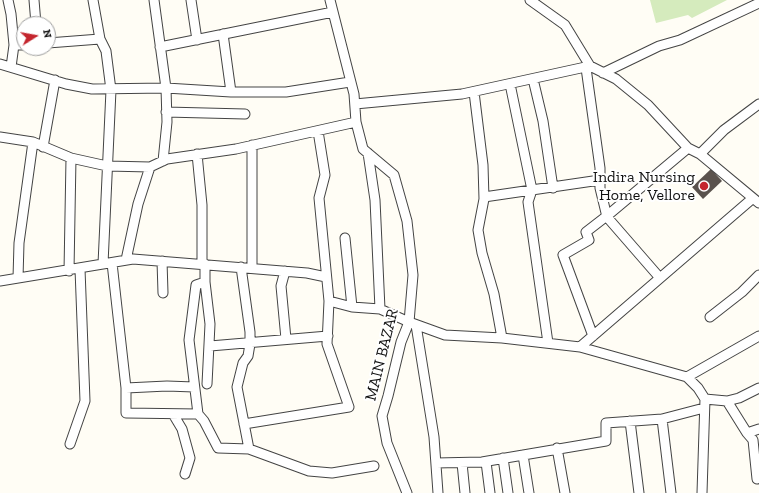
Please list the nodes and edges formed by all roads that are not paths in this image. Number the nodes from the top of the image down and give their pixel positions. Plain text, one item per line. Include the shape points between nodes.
1 (8, 0) edge
2 (34, 0) edge
3 (93, 0) edge
4 (155, 0) edge
5 (190, 0) edge
6 (330, 0) edge
7 (530, 0) edge
8 (759, 3) edge
9 (333, 12) junction
10 (35, 16) edge
11 (223, 34) junction
12 (100, 39) junction
13 (197, 40) junction
14 (56, 42) edge
15 (14, 45) joint
16 (160, 47) junction
17 (0, 64) edge
18 (11, 67) junction
19 (588, 67) junction
20 (604, 73) junction
21 (533, 79) junction
22 (55, 80) junction
23 (350, 82) junction
24 (510, 84) junction
25 (166, 88) junction
26 (111, 90) junction
27 (231, 92) junction
28 (474, 92) junction
29 (354, 104) junction
30 (759, 104) edge
31 (166, 112) junction
32 (245, 114) dead end
33 (356, 122) junction
34 (318, 131) junction
35 (0, 138) edge
36 (33, 142) junction
37 (252, 146) junction
38 (43, 147) junction
39 (688, 148) junction
40 (368, 153) junction
41 (197, 154) junction
42 (700, 154) junction
43 (71, 158) junction
44 (163, 161) junction
45 (107, 166) junction
46 (150, 167) junction
47 (600, 180) junction
48 (553, 188) junction
49 (532, 190) junction
50 (484, 197) junction
51 (756, 201) edge
52 (607, 217) junction
53 (345, 238) dead end
54 (126, 260) junction
55 (162, 261) junction
56 (108, 264) junction
57 (203, 264) junction
58 (241, 267) junction
59 (252, 268) junction
60 (80, 269) junction
61 (69, 271) junction
62 (285, 271) junction
63 (759, 275) edge
64 (326, 277) junction
65 (18, 278) junction
66 (660, 278) junction
67 (0, 281) edge
68 (205, 282) junction
69 (163, 293) dead end
70 (329, 301) junction
71 (352, 307) junction
72 (380, 308) junction
73 (710, 317) dead end
74 (412, 324) junction
75 (328, 336) junction
76 (593, 336) junction
77 (759, 336) edge
78 (502, 338) junction
79 (286, 340) junction
80 (548, 343) junction
81 (250, 344) junction
82 (210, 346) junction
83 (580, 347) junction
84 (687, 377) junction
85 (207, 384) dead end
86 (194, 387) junction
87 (126, 388) junction
88 (759, 388) edge
89 (727, 401) junction
90 (704, 404) junction
91 (173, 414) junction
92 (198, 414) junction
93 (662, 419) junction
94 (630, 421) junction
95 (244, 424) junction
96 (759, 429) edge
97 (747, 433) junction
98 (70, 444) dead end
99 (557, 448) junction
100 (249, 449) junction
101 (523, 455) junction
102 (503, 458) junction
103 (462, 462) junction
104 (486, 462) junction
105 (436, 463) junction
106 (374, 466) dead end
107 (185, 474) dead end
108 (757, 479) dead end
109 (407, 493) edge
110 (438, 493) edge
111 (465, 493) edge
112 (490, 493) edge
113 (508, 493) edge
114 (529, 493) edge
115 (565, 493) edge
116 (639, 493) edge
117 (671, 493) edge
118 (702, 493) edge

1 - 15 street
2 - 10 street
3 - 12 street
4 - 16 street
5 - 13 street
6 - 9 street, MAIN BAZAR
7 - 19 street via 565,25
8 - 20 street
9 - 11 street
9 - 23 street, MAIN BAZAR
11 - 13 street
11 - 27 street
12 - 14 street
12 - 26 street via 106,51
13 - 16 street
15 - 18 street
16 - 25 street
17 - 18 street
18 - 22 street
19 - 20 street
19 - 21 street
19 - 47 street
20 - 39 street via 616,79 648,105
21 - 24 street
21 - 48 street via 543,120
22 - 26 street via 92,89
22 - 38 street
23 - 27 street via 286,92
23 - 29 street, MAIN BAZAR
24 - 28 street
24 - 49 street
25 - 26 street
25 - 27 street
25 - 31 street
26 - 45 street
28 - 29 street
28 - 50 street via 483,165
29 - 33 street, MAIN BAZAR
30 - 42 street via 724,130
31 - 32 street
31 - 44 street
33 - 34 street
33 - 40 street, MAIN BAZAR via 363,149
34 - 37 street
34 - 64 street via 325,175 319,198
35 - 36 street
36 - 38 street
36 - 65 street via 19,243
37 - 41 street
37 - 59 street
38 - 43 street
39 - 42 street
39 - 52 street
40 - 72 street via 375,200
40 - 74 street, MAIN BAZAR via 394,175 407,221 413,275
41 - 44 street
41 - 57 street via 202,205
42 - 51 street
43 - 45 street
43 - 61 street
44 - 46 street
45 - 46 street
45 - 56 street
46 - 54 street via 138,204
47 - 48 street
47 - 52 street
48 - 49 street
49 - 50 street
49 - 80 street via 528,202
50 - 78 street via 478,230
51 - 66 street
52 - 66 street
52 - 76 street via 586,232 589,240 563,255
53 - 71 street
54 - 55 street
54 - 56 street
55 - 57 street
55 - 69 street
56 - 60 street
56 - 87 street
57 - 58 street
57 - 68 street
58 - 59 street
58 - 81 street
59 - 62 street
60 - 61 street
60 - 98 street via 85,401
61 - 65 street
62 - 64 street
62 - 79 street via 281,286
63 - 73 street
64 - 70 street
65 - 67 street
66 - 76 street
68 - 82 street
68 - 86 street via 196,285 189,340
70 - 71 street
70 - 75 street
71 - 72 street
72 - 74 street
74 - 78 street via 445,334
74 - 105 street via 434,437
74 - 109 street, MAIN BAZAR via 401,342 382,416 387,443
75 - 79 street
75 - 95 street via 327,344 349,407
76 - 83 street
77 - 84 street
78 - 80 street
79 - 81 street
80 - 83 street
81 - 82 street
81 - 95 street via 237,387
82 - 85 street
83 - 84 street
84 - 90 street via 698,388
86 - 87 street
86 - 92 street
87 - 91 street via 126,413
88 - 89 street via 740,398
89 - 90 street
89 - 97 street
90 - 93 street
90 - 118 street
91 - 92 street
91 - 107 street via 182,429 190,458
92 - 100 street via 218,448
93 - 94 street
93 - 117 street
94 - 99 street via 606,423 606,441
94 - 116 street
95 - 100 street
96 - 97 street
97 - 108 street via 753,440
99 - 101 street
99 - 115 street
100 - 106 street via 309,471 332,473
101 - 102 street
101 - 114 street
102 - 104 street
102 - 113 street
103 - 104 street
103 - 105 street
103 - 111 street
104 - 112 street
105 - 110 street

